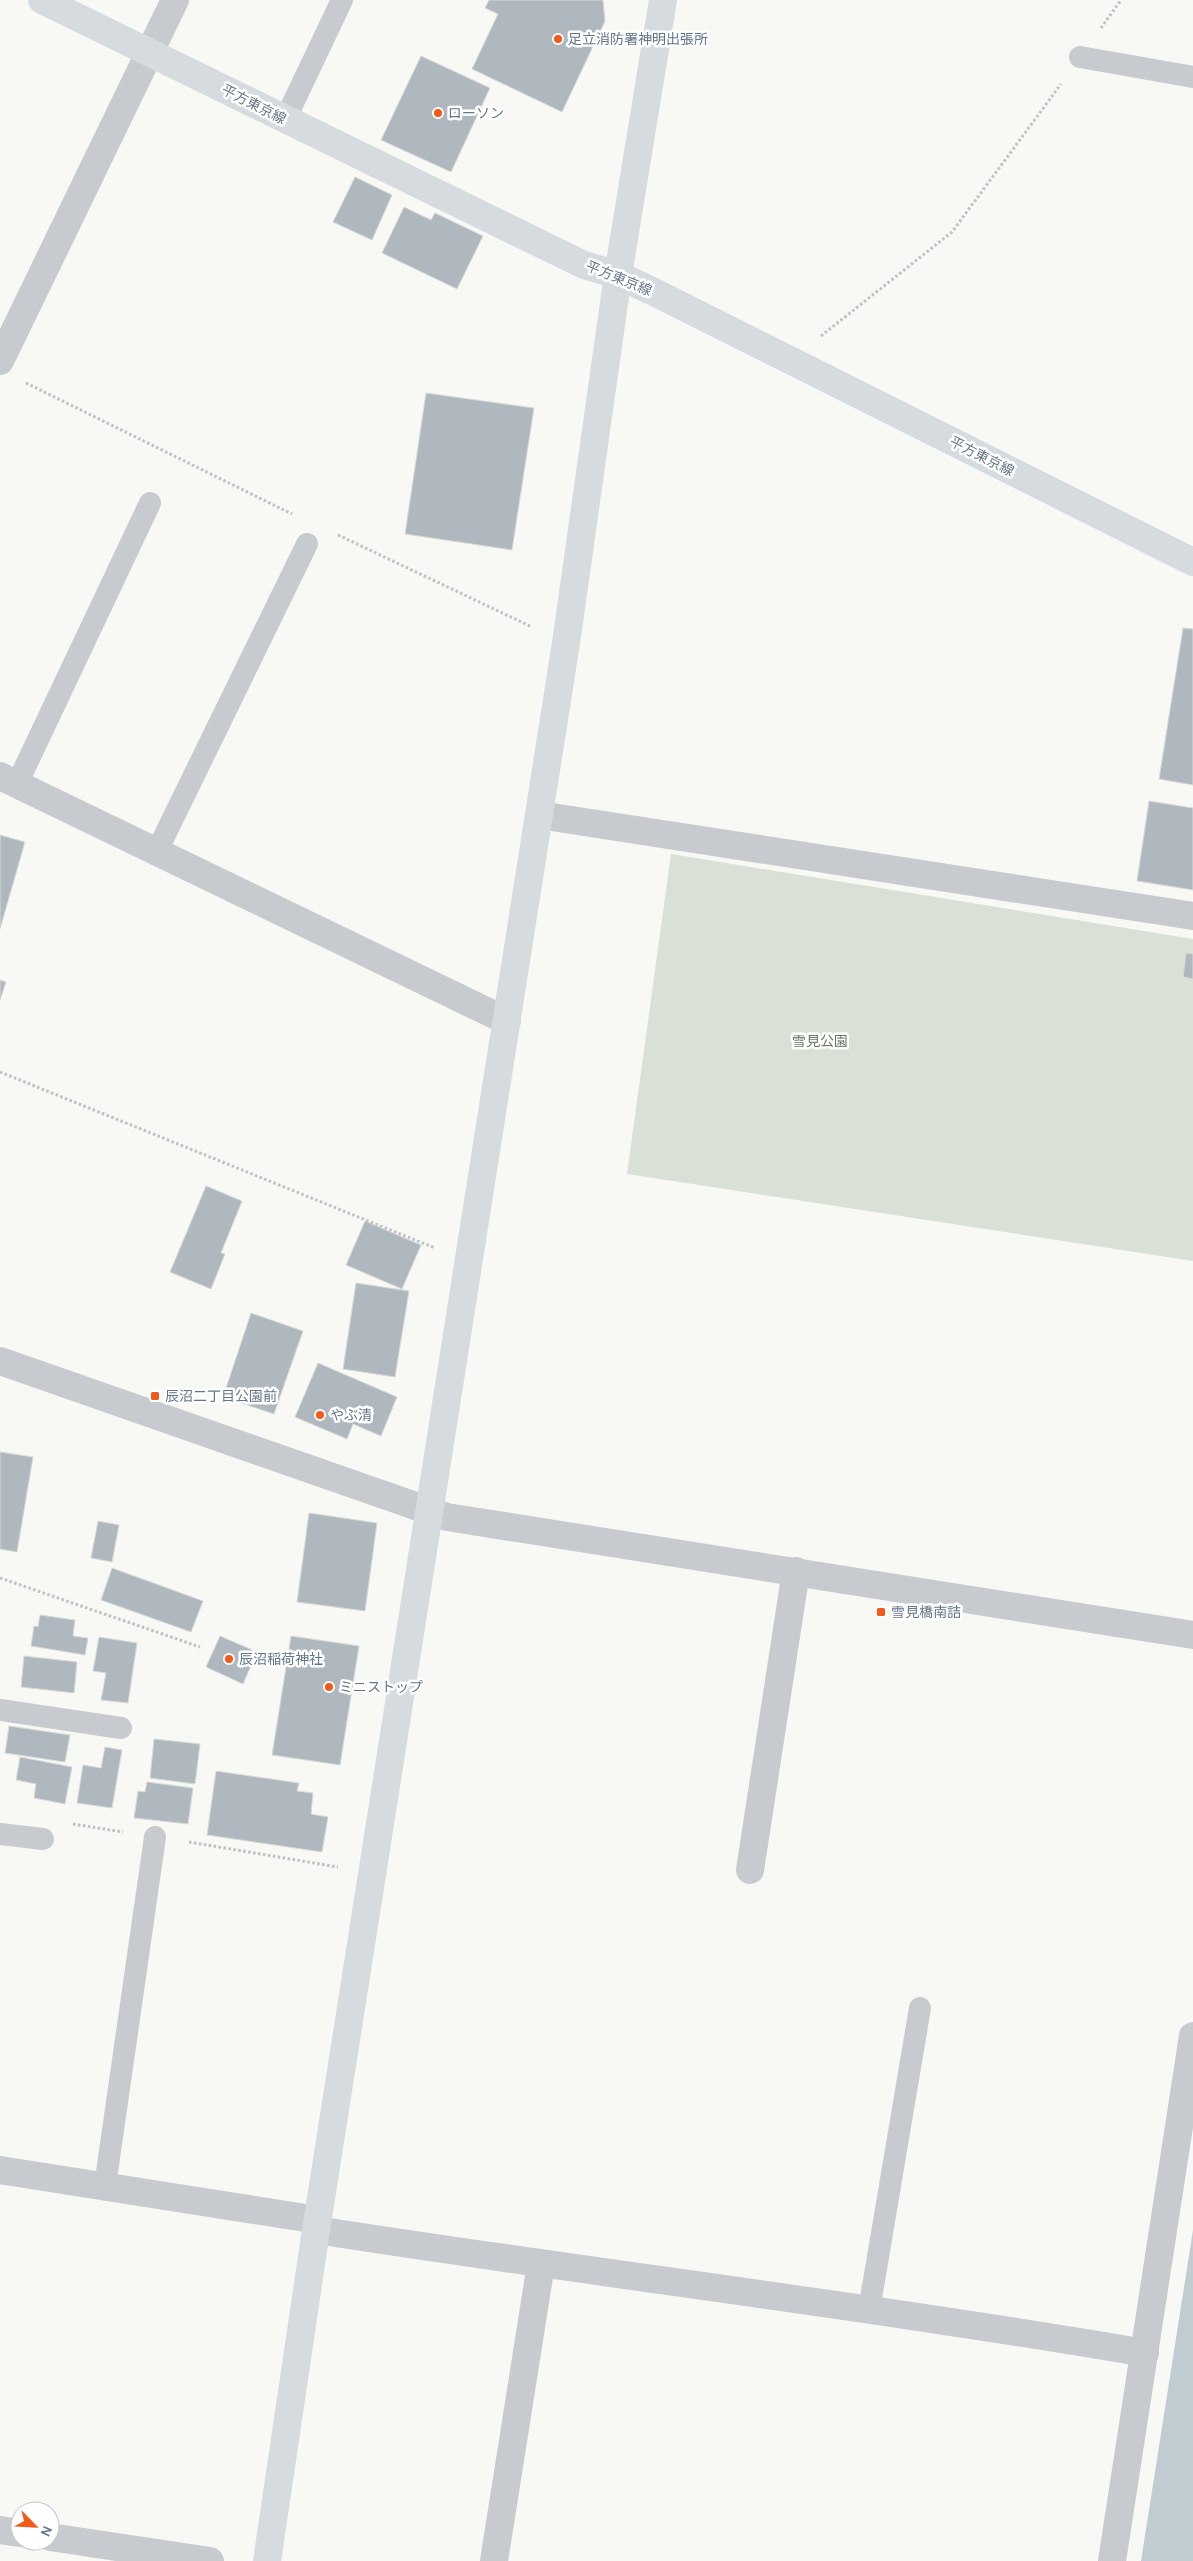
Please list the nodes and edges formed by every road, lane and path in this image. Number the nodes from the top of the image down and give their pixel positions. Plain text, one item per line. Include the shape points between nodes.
1 (42, 0) edge
2 (175, 0) edge
3 (342, 0) edge
4 (663, 0) edge
5 (1121, 0) edge
6 (150, 52) junction
7 (1080, 57) junction
8 (1193, 77) edge
9 (285, 120) junction
10 (618, 275) junction
11 (798, 363) junction
12 (9, 370) edge
13 (150, 503) dead end
14 (298, 517) dead end
15 (330, 532) dead end
16 (307, 544) dead end
17 (1193, 562) edge
18 (566, 643) junction
19 (8, 780) edge
20 (539, 815) junction
21 (157, 851) junction
22 (1193, 916) edge
23 (507, 1021) junction
24 (0, 1072) edge
25 (469, 1262) junction
26 (0, 1362) edge
27 (429, 1512) junction
28 (796, 1571) junction
29 (0, 1578) edge
30 (1193, 1635) edge
31 (200, 1647) dead end
32 (0, 1710) edge
33 (121, 1728) dead end
34 (155, 1836) dead end
35 (43, 1839) dead end
36 (1, 1841) edge
37 (750, 1870) dead end
38 (920, 2008) dead end
39 (1193, 2036) edge
40 (0, 2170) edge
41 (105, 2186) junction
42 (317, 2225) junction
43 (541, 2264) junction
44 (869, 2310) junction
45 (1145, 2353) junction
46 (60, 2538) edge
47 (210, 2561) edge
48 (267, 2561) edge
49 (494, 2561) edge
50 (1112, 2561) edge

1 - 6 street, 平方東京線
2 - 6 street
3 - 9 lane
4 - 10 street
5 - 7 path
6 - 9 street, 平方東京線
6 - 12 street
7 - 8 lane
7 - 11 path via 952,232 824,331
9 - 10 street, 平方東京線 via 584,265
10 - 11 street, 平方東京線
10 - 18 street
11 - 17 street, 平方東京線
12 - 14 path
13 - 19 lane
15 - 18 path
16 - 21 lane
18 - 20 street
19 - 21 street
20 - 22 street
20 - 23 street
21 - 23 street
23 - 25 street
24 - 25 path
25 - 27 street
26 - 27 street
27 - 28 street
27 - 42 street
28 - 30 street
28 - 37 street
29 - 31 path
32 - 33 lane
34 - 41 lane
35 - 36 lane
38 - 44 lane
39 - 45 street
40 - 41 street
41 - 42 street
42 - 43 street
42 - 48 street
43 - 44 street
43 - 49 street
44 - 45 street
45 - 50 street
46 - 47 street

